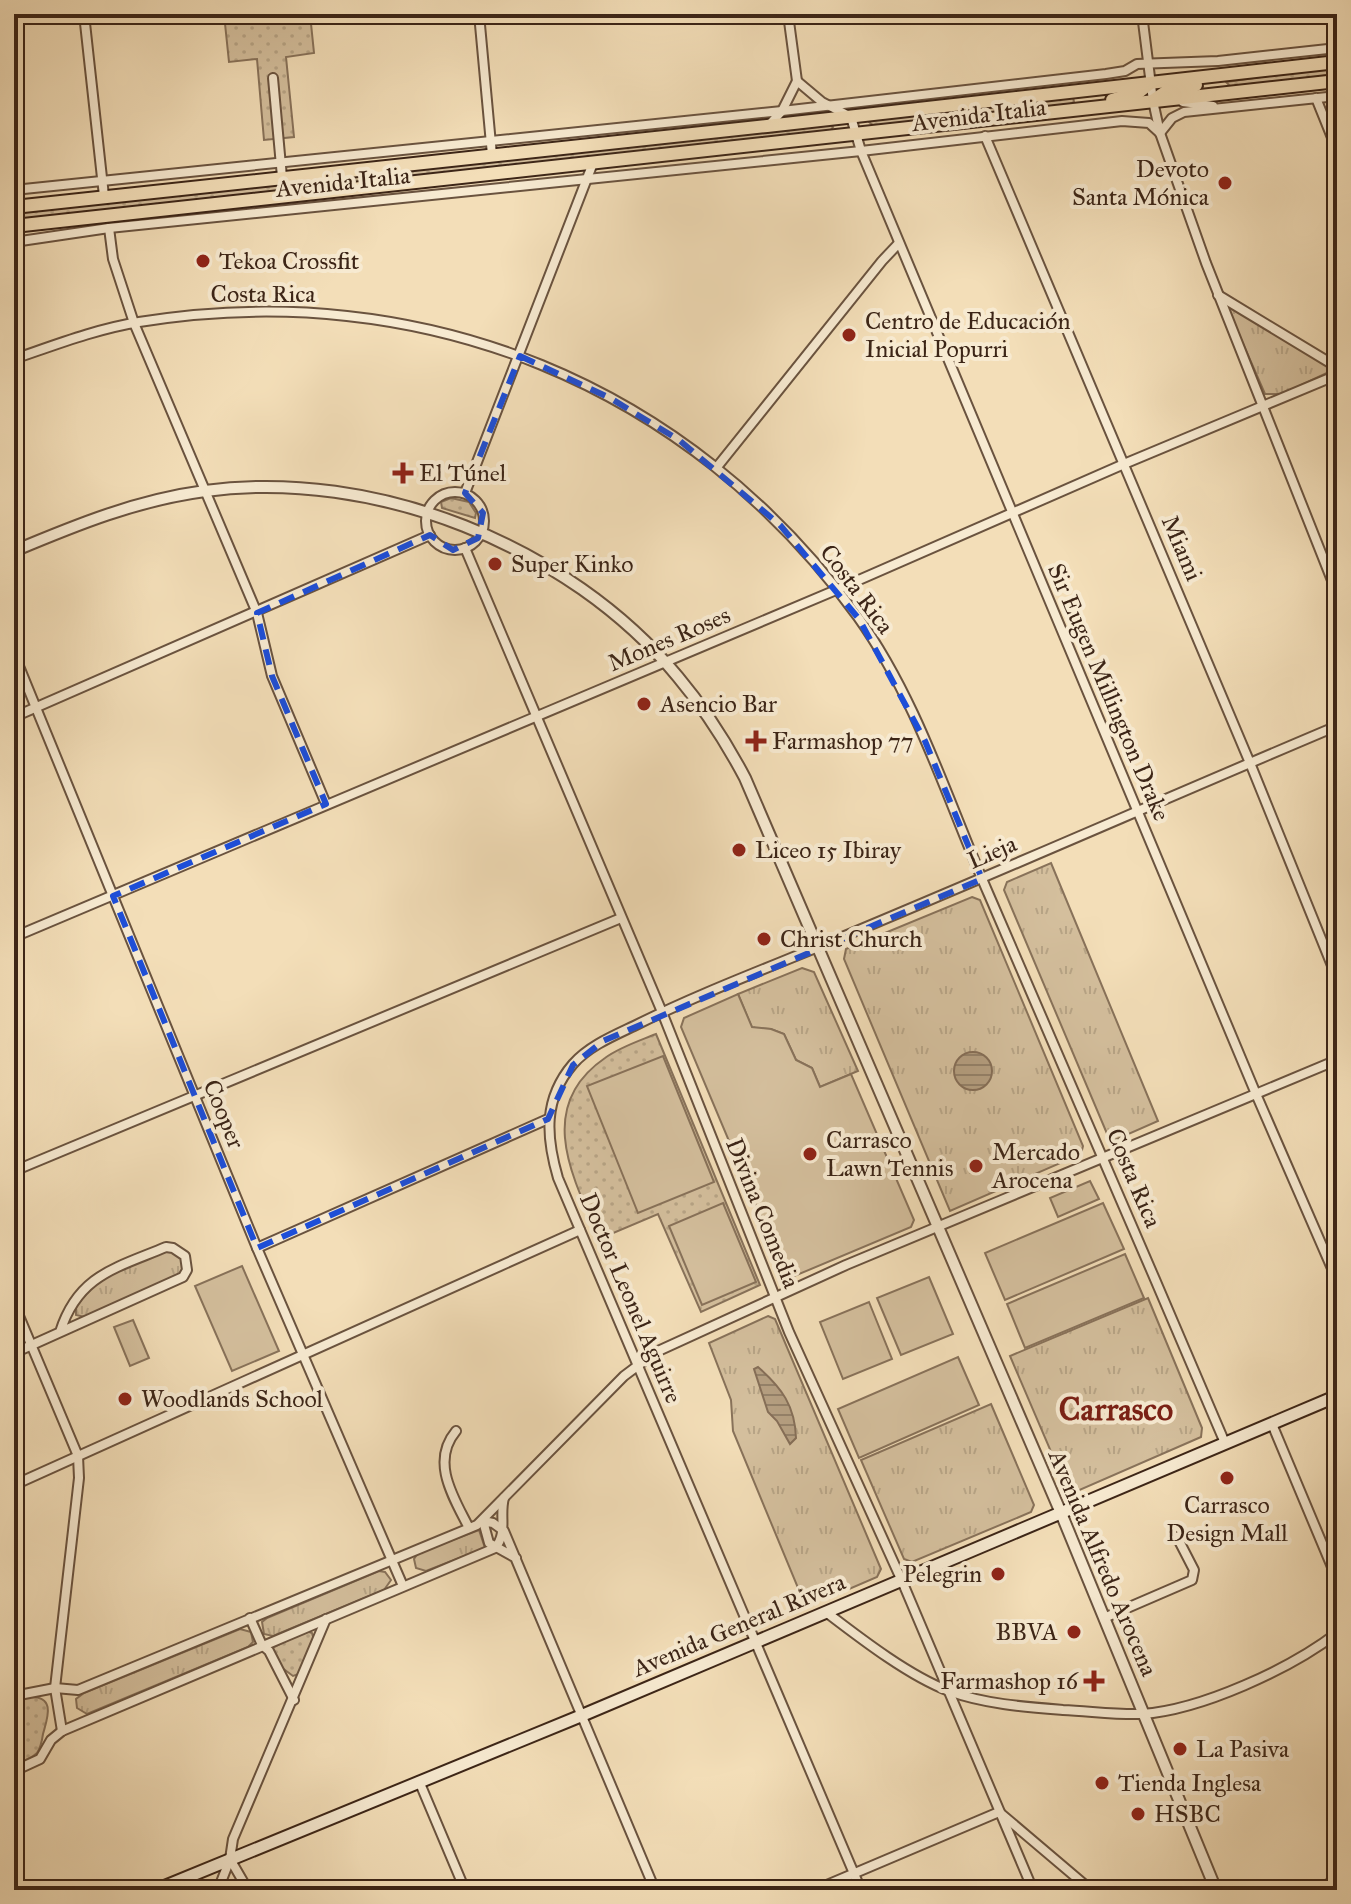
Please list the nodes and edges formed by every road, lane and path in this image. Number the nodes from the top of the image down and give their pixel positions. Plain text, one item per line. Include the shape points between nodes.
1 (84, 14) edge
2 (479, 14) edge
3 (788, 14) edge
4 (1142, 14) edge
5 (1337, 48) edge
6 (1272, 62) junction
7 (1337, 62) edge
8 (1148, 63) junction
9 (1219, 68) junction
10 (273, 78) dead end
11 (797, 81) junction
12 (1337, 81) edge
13 (1151, 83) junction
14 (1079, 90) junction
15 (1253, 90) junction
16 (1223, 94) junction
17 (1337, 96) edge
18 (1316, 98) junction
19 (1171, 100) junction
20 (1153, 101) junction
21 (828, 105) junction
22 (1254, 105) junction
23 (1227, 108) junction
24 (1082, 109) junction
25 (782, 111) junction
26 (851, 117) junction
27 (682, 121) junction
28 (767, 126) junction
29 (1160, 133) junction
30 (858, 134) junction
31 (684, 135) junction
32 (985, 136) junction
33 (490, 141) junction
34 (1337, 150) edge
35 (861, 151) junction
36 (675, 154) junction
37 (492, 155) junction
38 (281, 163) junction
39 (593, 163) junction
40 (234, 168) junction
41 (676, 170) junction
42 (282, 177) junction
43 (588, 179) junction
44 (102, 181) junction
45 (235, 183) junction
46 (14, 190) edge
47 (104, 196) junction
48 (14, 207) edge
49 (14, 226) edge
50 (109, 228) junction
51 (14, 242) edge
52 (899, 243) junction
53 (1218, 295) junction
54 (134, 323) junction
55 (520, 356) junction
56 (14, 359) edge
57 (1337, 367) edge
58 (1337, 375) edge
59 (1262, 407) junction
60 (1124, 464) junction
61 (717, 467) junction
62 (205, 491) junction
63 (465, 493) junction
64 (427, 513) junction
65 (1012, 513) junction
66 (481, 533) junction
67 (430, 535) junction
68 (465, 548) junction
69 (14, 551) edge
70 (836, 590) junction
71 (1337, 593) edge
72 (257, 613) junction
73 (14, 654) edge
74 (665, 662) junction
75 (36, 708) junction
76 (14, 717) edge
77 (536, 717) junction
78 (1337, 726) edge
79 (1250, 763) junction
80 (326, 804) junction
81 (1138, 811) junction
82 (982, 879) junction
83 (113, 896) junction
84 (621, 918) junction
85 (14, 937) edge
86 (818, 947) junction
87 (1337, 978) edge
88 (662, 1012) junction
89 (1337, 1060) edge
90 (194, 1094) junction
91 (1256, 1094) junction
92 (548, 1119) junction
93 (1103, 1156) junction
94 (14, 1171) edge
95 (938, 1226) junction
96 (580, 1230) junction
97 (257, 1248) junction
98 (1337, 1280) edge
99 (775, 1296) junction
100 (14, 1304) edge
101 (60, 1332) junction
102 (31, 1346) junction
103 (14, 1353) edge
104 (304, 1354) junction
105 (638, 1365) junction
106 (1337, 1396) edge
107 (1272, 1424) junction
108 (456, 1431) dead end
109 (1225, 1443) junction
110 (78, 1456) junction
111 (14, 1485) edge
112 (504, 1498) junction
113 (1061, 1513) junction
114 (483, 1521) junction
115 (469, 1528) junction
116 (504, 1531) junction
117 (1177, 1537) dead end
118 (495, 1548) junction
119 (516, 1558) junction
120 (392, 1560) junction
121 (1337, 1579) edge
122 (902, 1581) junction
123 (403, 1586) junction
124 (1337, 1611) edge
125 (826, 1612) junction
126 (250, 1618) junction
127 (1104, 1618) junction
128 (326, 1619) junction
129 (1337, 1625) edge
130 (1337, 1633) edge
131 (754, 1641) junction
132 (262, 1645) junction
133 (55, 1688) junction
134 (948, 1690) junction
135 (14, 1696) edge
136 (294, 1700) junction
137 (1143, 1714) junction
138 (583, 1715) junction
139 (62, 1731) junction
140 (14, 1771) edge
141 (419, 1781) junction
142 (999, 1812) junction
143 (230, 1859) junction
144 (854, 1874) junction
145 (1337, 1880) edge
146 (156, 1890) edge
147 (218, 1890) edge
148 (248, 1890) edge
149 (465, 1890) edge
150 (655, 1890) edge
151 (815, 1890) edge
152 (861, 1890) edge
153 (1033, 1890) edge
154 (1091, 1890) edge
155 (1216, 1890) edge
156 (1315, 1890) edge

1 - 44 street
2 - 33 street
3 - 11 street
4 - 8 street
5 - 6 street, Avenida Italia
6 - 7 main road, Avenida Italia
6 - 9 main road, Avenida Italia
8 - 9 street, Avenida Italia
8 - 13 street
8 - 21 street, Avenida Italia via 1106,74
9 - 13 main road, Avenida Italia
9 - 16 street
9 - 20 main road via 1213,81 1167,91
10 - 38 street
11 - 21 street
11 - 25 street
12 - 15 main road, Avenida Italia
13 - 14 main road, Avenida Italia
13 - 20 street
13 - 24 main road via 1139,92
14 - 24 street, Avenida Italia
14 - 26 main road, Avenida Italia
15 - 16 main road, Avenida Italia
15 - 22 street
16 - 19 main road, Avenida Italia
17 - 18 street, Avenida Italia
18 - 22 street, Avenida Italia
18 - 34 street
19 - 20 main road, Avenida Italia
19 - 23 street, Avenida Italia
20 - 24 main road, Avenida Italia
20 - 29 street
21 - 25 street, Avenida Italia
21 - 26 street
22 - 23 street, Avenida Italia
23 - 29 street, Avenida Italia via 1178,114
24 - 30 main road, Avenida Italia
25 - 27 street, Avenida Italia
25 - 28 street
26 - 28 main road, Avenida Italia
26 - 30 street, Sir Eugen Millington Drake
27 - 31 street
27 - 33 street, Avenida Italia
28 - 31 main road, Avenida Italia
29 - 32 street, Avenida Italia via 1149,123 1122,121
29 - 53 street
30 - 35 street, Sir Eugen Millington Drake
30 - 36 main road, Avenida Italia
31 - 37 main road, Avenida Italia
32 - 35 street, Avenida Italia
32 - 60 street, Miami
33 - 37 street
33 - 38 street, Avenida Italia
35 - 41 street, Avenida Italia
35 - 52 street, Sir Eugen Millington Drake
36 - 39 main road, Avenida Italia
36 - 41 street
37 - 42 main road, Avenida Italia
38 - 40 street, Avenida Italia
38 - 42 street
39 - 43 street
39 - 49 main road, Avenida Italia
40 - 44 street, Avenida Italia
40 - 45 street
41 - 43 street, Avenida Italia
42 - 45 main road, Avenida Italia
43 - 50 street, Avenida Italia
43 - 55 street
44 - 46 street, Avenida Italia
44 - 47 street
45 - 47 main road, Avenida Italia
47 - 48 main road, Avenida Italia
50 - 51 street, Avenida Italia
50 - 54 street via 113,259
52 - 61 street
52 - 65 street, Sir Eugen Millington Drake
53 - 57 street
53 - 59 street
54 - 55 street, Costa Rica via 259,310 336,314 418,326
54 - 56 street, Costa Rica
54 - 62 street
55 - 61 street, Costa Rica via 610,398
55 - 63 street
58 - 59 street, Mones Roses
59 - 60 street, Mones Roses
59 - 71 street
60 - 65 street, Mones Roses
60 - 79 street, Miami
61 - 70 street, Costa Rica via 780,525
62 - 64 street, Avenida Alfredo Arocena via 332,492
62 - 69 street, Avenida Alfredo Arocena via 129,507
62 - 72 street
63 - 64 street via 441,495
63 - 66 street via 483,513
64 - 66 street, Avenida Alfredo Arocena
64 - 67 street
65 - 70 street, Mones Roses
65 - 81 street, Sir Eugen Millington Drake
66 - 68 street
66 - 74 street, Avenida Alfredo Arocena via 573,583
67 - 68 street via 446,548
67 - 72 street
68 - 77 street, Divina Comedia
70 - 74 street, Mones Roses
70 - 82 street, Costa Rica via 894,677
72 - 75 street
72 - 80 street via 272,676
73 - 75 street, Cooper
74 - 77 street, Mones Roses
74 - 86 street, Avenida Alfredo Arocena via 715,727 745,778
75 - 76 street
75 - 83 street, Cooper
77 - 80 street, Mones Roses
77 - 84 street, Divina Comedia
78 - 79 street, Lieja
79 - 81 street, Lieja
79 - 87 street, Miami
80 - 83 street, Mones Roses
81 - 82 street, Lieja
81 - 91 street, Sir Eugen Millington Drake
82 - 86 street, Lieja
82 - 93 street, Costa Rica
83 - 85 street, Mones Roses
83 - 90 street, Cooper
84 - 88 street, Divina Comedia
84 - 90 street
86 - 88 street, Lieja
86 - 95 street, Avenida Alfredo Arocena
88 - 92 street, Doctor Leonel Aguirre via 603,1041 573,1065
88 - 99 street, Divina Comedia
89 - 91 street
90 - 94 street
90 - 97 street, Cooper
91 - 93 street
91 - 98 street, Sir Eugen Millington Drake
92 - 96 street, Doctor Leonel Aguirre via 551,1155
92 - 97 street
93 - 95 street
93 - 109 street, Costa Rica
95 - 99 street
95 - 113 street, Avenida Alfredo Arocena
96 - 104 street
96 - 105 street, Doctor Leonel Aguirre
97 - 104 street, Cooper
99 - 105 street
99 - 122 street, Divina Comedia
100 - 102 street
101 - 101 street via 183,1277 185,1256 166,1247 102,1273 84,1288
101 - 102 street
102 - 103 street
102 - 110 street
104 - 110 street
104 - 120 street, Cooper
105 - 112 street
105 - 131 street, Doctor Leonel Aguirre
106 - 107 main road, Avenida General Rivera
107 - 109 main road, Avenida General Rivera
107 - 121 street
108 - 115 street via 446,1442 444,1467
109 - 113 main road, Avenida General Rivera
110 - 111 street
110 - 133 street
112 - 114 street
112 - 116 street
113 - 122 main road, Avenida General Rivera
113 - 127 street, Avenida Alfredo Arocena
114 - 115 street
114 - 116 street
114 - 118 street via 486,1538
115 - 120 street
116 - 118 street
116 - 119 street
117 - 127 street via 1194,1570 1192,1580
118 - 119 street
118 - 123 street
119 - 138 street
120 - 123 street, Cooper
120 - 126 street
122 - 125 main road, Avenida General Rivera
122 - 134 street, Divina Comedia
123 - 128 street
124 - 129 street
125 - 131 main road, Avenida General Rivera
125 - 134 street via 894,1661
126 - 132 street
126 - 133 street via 78,1690
127 - 137 street, Avenida Alfredo Arocena
128 - 132 street
128 - 136 street
130 - 137 street via 1282,1668 1233,1689
131 - 138 main road, Avenida General Rivera
131 - 144 street, Doctor Leonel Aguirre
132 - 136 street
132 - 139 street
133 - 135 street
133 - 139 street
134 - 137 street via 1044,1709
134 - 142 street, Divina Comedia
136 - 143 street via 233,1839
137 - 155 street, Avenida Alfredo Arocena
138 - 141 main road, Avenida General Rivera
138 - 150 street
139 - 140 street via 40,1759
141 - 143 main road, Avenida General Rivera
141 - 149 street
142 - 144 street
142 - 153 street, Divina Comedia
142 - 154 street
143 - 146 main road, Avenida General Rivera
143 - 147 street
143 - 148 street
144 - 151 street
144 - 152 street, Doctor Leonel Aguirre
145 - 156 street

